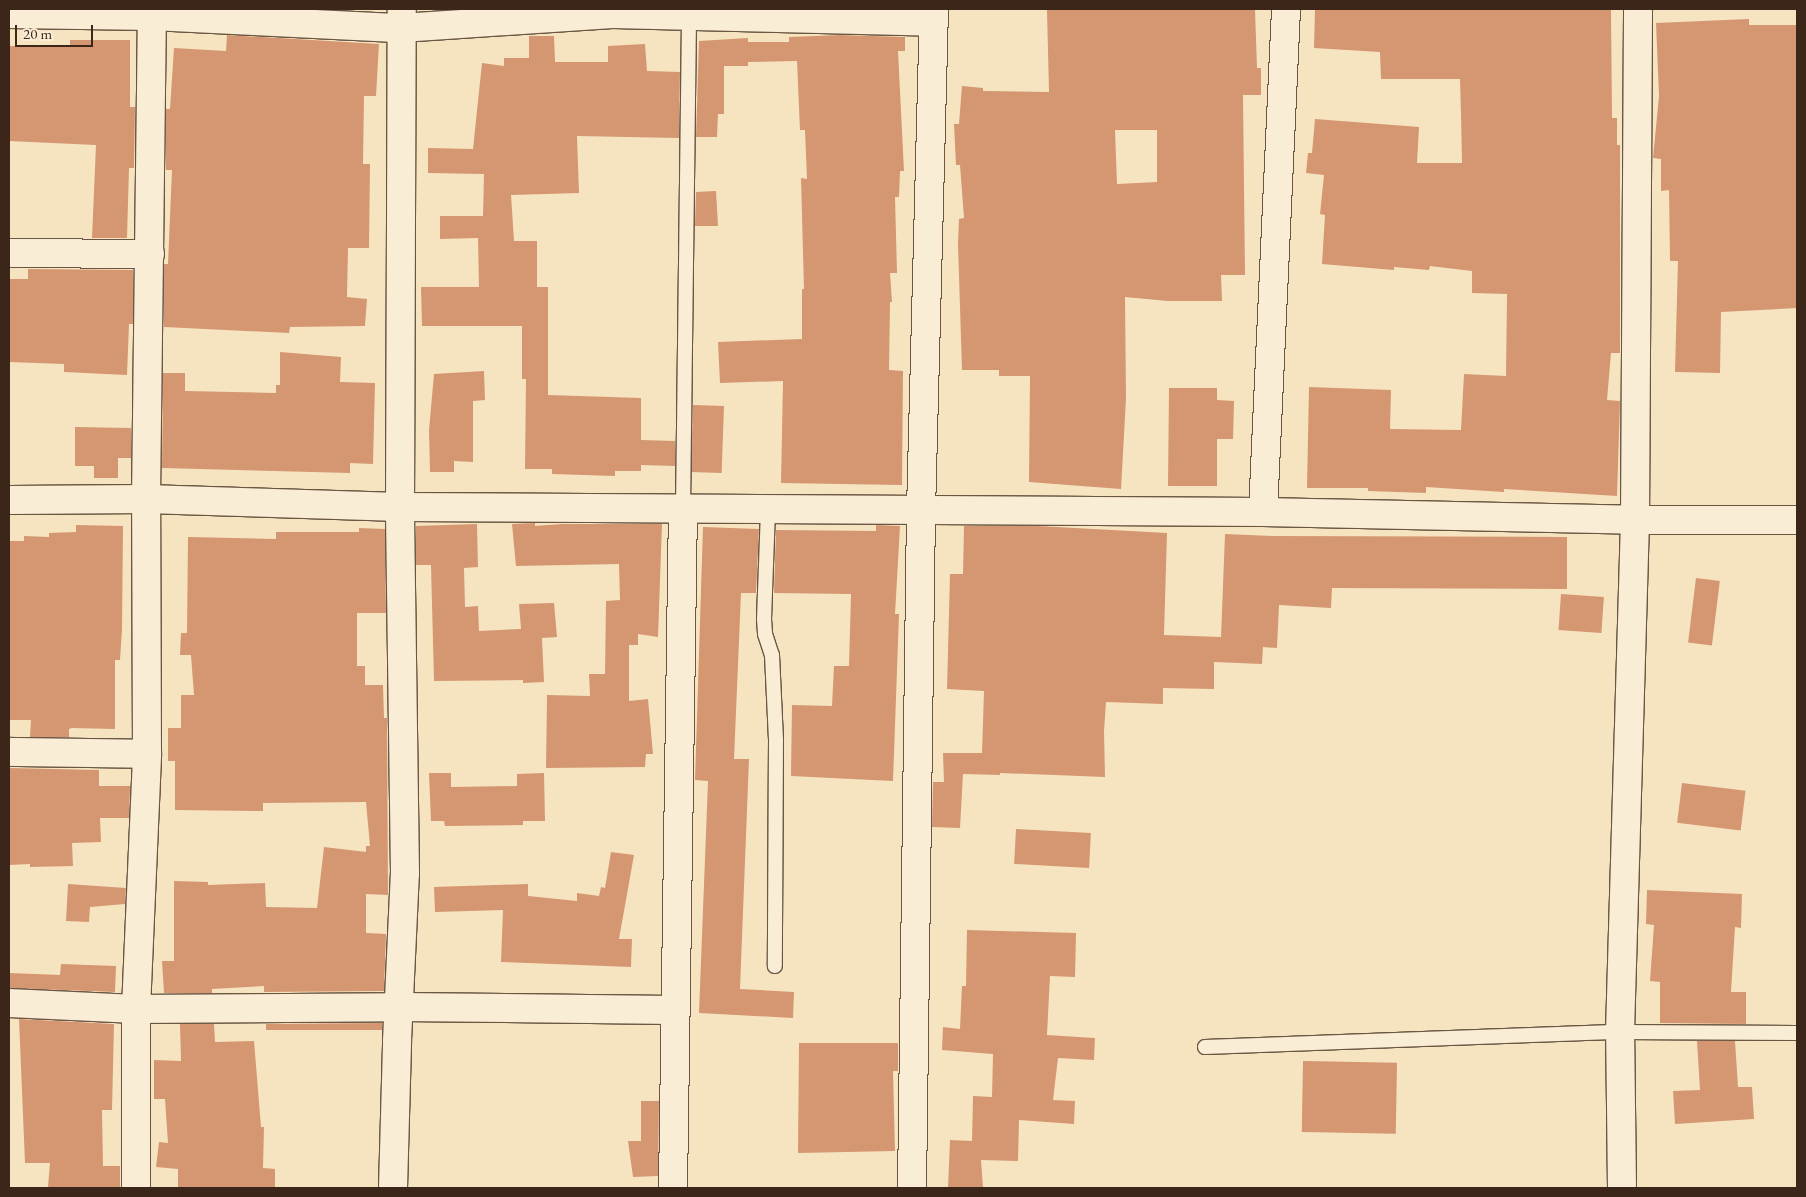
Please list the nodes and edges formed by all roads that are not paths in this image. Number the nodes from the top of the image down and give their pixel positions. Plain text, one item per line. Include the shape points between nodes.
1 (1286, 9) edge
2 (1638, 9) edge
3 (152, 12) edge
4 (639, 12) edge
5 (9, 14) edge
6 (934, 15) edge
7 (689, 17) junction
8 (402, 18) edge
9 (9, 253) edge
10 (150, 254) junction
11 (146, 499) junction
12 (9, 500) edge
13 (400, 507) junction
14 (683, 509) junction
15 (768, 510) junction
16 (921, 511) junction
17 (1263, 512) junction
18 (1635, 520) junction
19 (1797, 520) edge
20 (9, 752) edge
21 (147, 754) junction
22 (775, 966) dead end
23 (9, 1003) edge
24 (399, 1007) junction
25 (136, 1009) junction
26 (674, 1010) junction
27 (1620, 1032) junction
28 (1797, 1033) edge
29 (1205, 1047) dead end
30 (136, 1188) edge
31 (393, 1188) edge
32 (673, 1188) edge
33 (912, 1188) edge
34 (1622, 1188) edge

1 - 17 street
2 - 18 street
3 - 5 street
3 - 8 street
3 - 10 street
4 - 7 street
4 - 8 street
6 - 7 street
6 - 16 street
7 - 14 lane
8 - 13 street
9 - 10 street
10 - 11 street
11 - 12 street
11 - 13 street
11 - 21 street
13 - 14 street
13 - 24 street via 405,873
14 - 15 street
14 - 26 street
15 - 16 street
15 - 22 lane via 764,619 772,655 776,740
16 - 17 street
16 - 33 street
17 - 18 street
18 - 19 street
18 - 27 street
20 - 21 street
21 - 25 street
23 - 25 street
24 - 25 street
24 - 26 street
24 - 31 street
25 - 30 street
26 - 32 street
27 - 28 lane
27 - 29 lane
27 - 34 street

